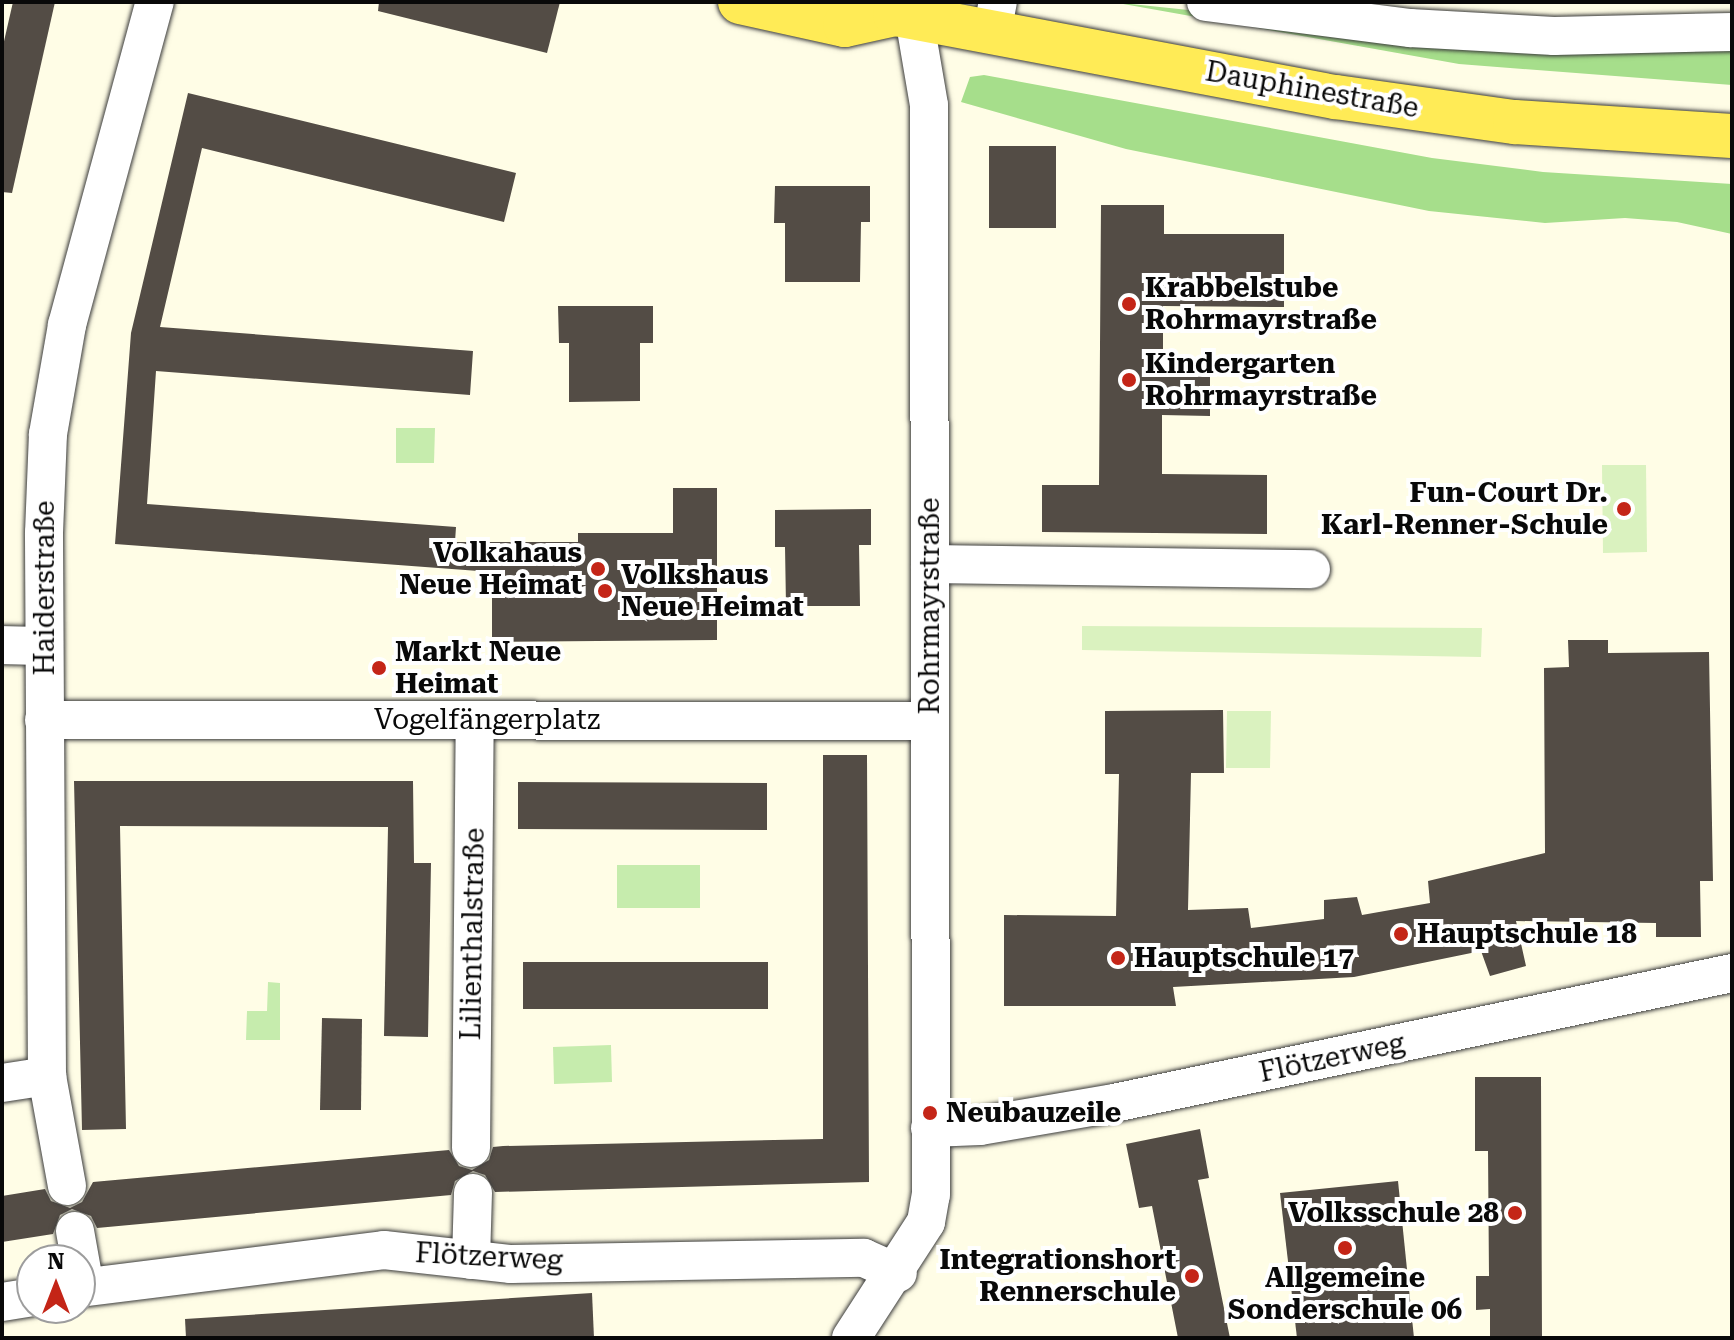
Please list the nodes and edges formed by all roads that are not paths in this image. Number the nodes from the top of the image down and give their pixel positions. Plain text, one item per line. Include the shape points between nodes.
1 (155, 2) edge
2 (740, 2) edge
3 (1206, 2) edge
4 (896, 11) edge
5 (995, 17) edge
6 (1732, 32) edge
7 (1732, 136) edge
8 (930, 564) junction
9 (1311, 569) dead end
10 (2, 645) edge
11 (44, 646) junction
12 (44, 720) junction
13 (475, 720) junction
14 (930, 721) junction
15 (1732, 973) edge
16 (47, 1076) junction
17 (2, 1083) edge
18 (930, 1128) junction
19 (471, 1148) dead end
20 (67, 1186) dead end
21 (473, 1193) dead end
22 (75, 1231) dead end
23 (77, 1244) edge
24 (471, 1260) junction
25 (898, 1273) junction
26 (96, 1286) edge
27 (851, 1338) edge

1 - 11 street, Haiderstraße via 67,325 54,391 45,488
2 - 4 main road, Dauphinestraße via 845,25
3 - 6 street via 1410,28 1554,36
4 - 5 main road, Dauphinestraße
4 - 8 street, Rohrmayrstraße via 929,105
5 - 7 main road, Dauphinestraße via 1395,106 1515,122
8 - 9 street
8 - 14 street, Rohrmayrstraße
10 - 11 street
11 - 12 street, Haiderstraße
12 - 13 street, Vogelfängerplatz
12 - 16 street, Haiderstraße
13 - 14 street, Vogelfängerplatz
13 - 19 street, Lilienthalstraße
14 - 18 street, Rohrmayrstraße
15 - 18 street, Flötzerweg via 1114,1103 980,1126
16 - 17 street
16 - 20 street, Haiderstraße
18 - 25 street, Rohrmayrstraße via 926,1222
21 - 24 street
22 - 23 street
24 - 25 street, Flötzerweg via 511,1264 864,1258
24 - 26 street, Flötzerweg via 384,1250
25 - 27 street

